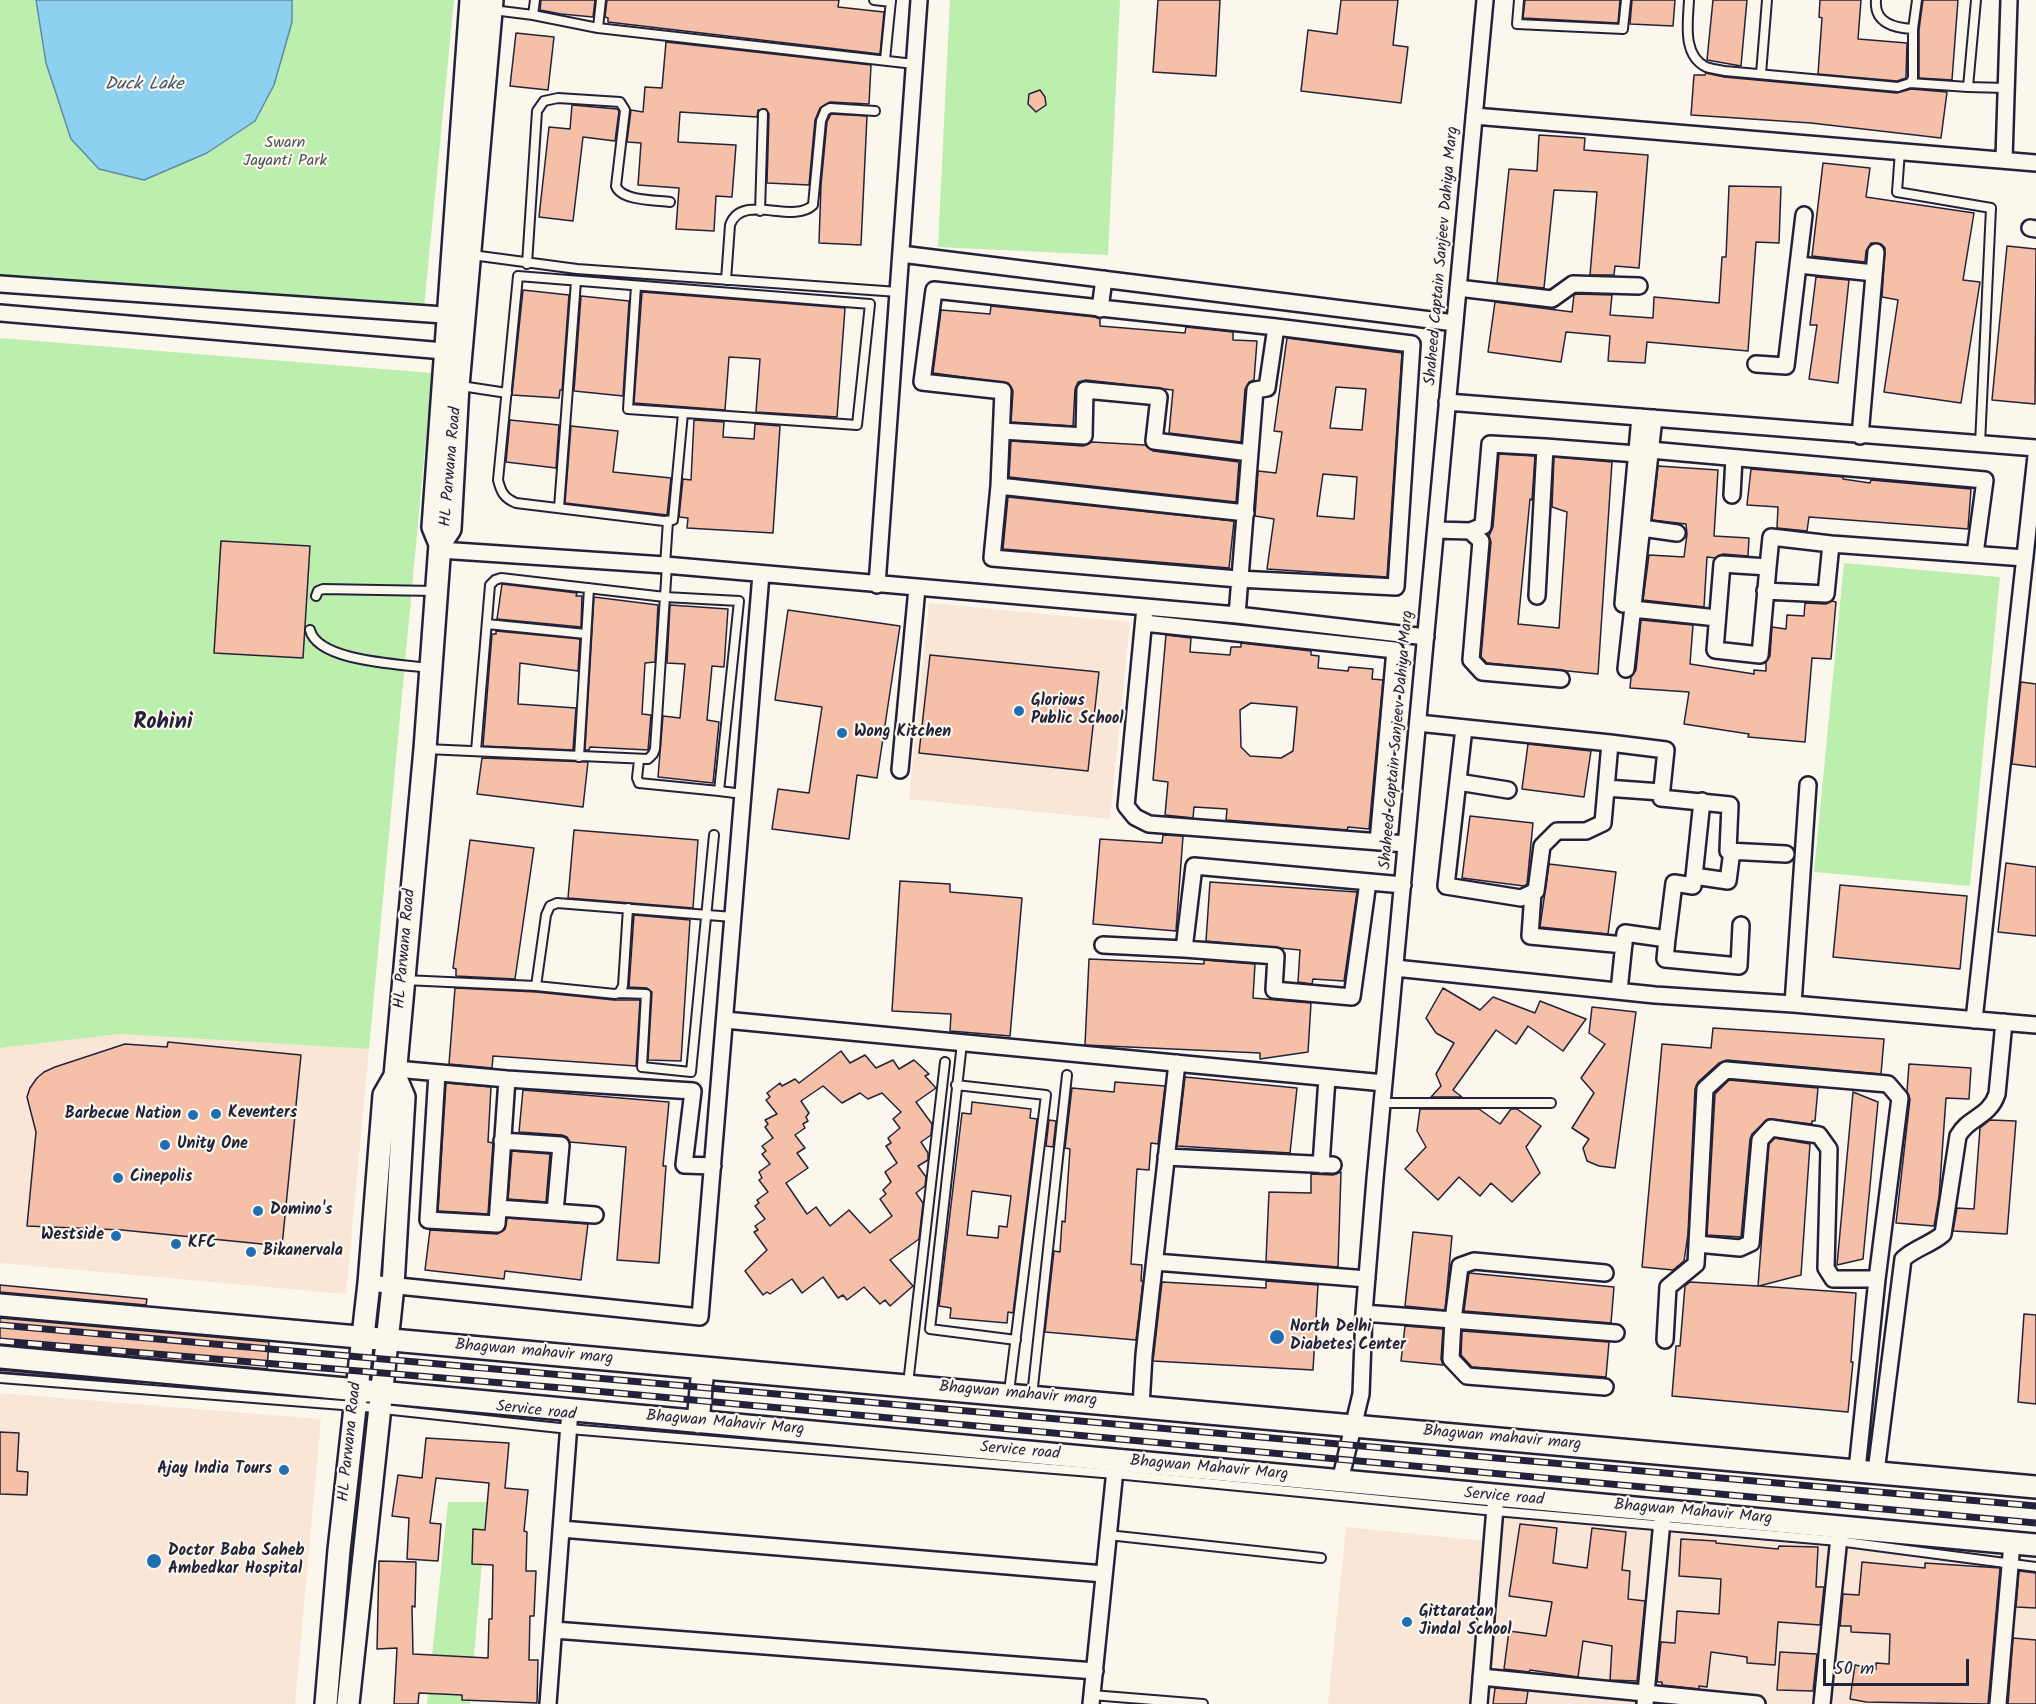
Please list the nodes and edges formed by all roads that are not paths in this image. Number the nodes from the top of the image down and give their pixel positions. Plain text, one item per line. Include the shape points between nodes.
1 (471, 0) edge
2 (535, 0) edge
3 (601, 0) edge
4 (874, 0) edge
5 (919, 0) edge
6 (1485, 0) edge
7 (1519, 0) edge
8 (1626, 0) edge
9 (1689, 0) edge
10 (1767, 0) edge
11 (1876, 0) edge
12 (1917, 0) edge
13 (1976, 0) edge
14 (2009, 0) edge
15 (891, 1) edge
16 (491, 5) edge
17 (533, 15) junction
18 (598, 28) junction
19 (1913, 29) junction
20 (885, 60) junction
21 (914, 64) junction
22 (1761, 74) junction
23 (1910, 83) junction
24 (1968, 87) junction
25 (2006, 88) junction
26 (875, 111) dead end
27 (763, 114) dead end
28 (1474, 116) junction
29 (1900, 151) junction
30 (2004, 159) junction
31 (2036, 163) edge
32 (670, 201) dead end
33 (760, 211) junction
34 (1804, 215) dead end
35 (1876, 252) dead end
36 (902, 254) junction
37 (471, 255) junction
38 (527, 264) junction
39 (1799, 265) junction
40 (1875, 273) junction
41 (1104, 279) junction
42 (726, 280) junction
43 (576, 281) junction
44 (0, 284) edge
45 (636, 286) junction
46 (1639, 286) dead end
47 (1458, 288) junction
48 (898, 292) junction
49 (1100, 309) junction
50 (0, 313) edge
51 (456, 316) junction
52 (1455, 323) junction
53 (1276, 327) junction
54 (453, 350) junction
55 (1756, 364) dead end
56 (458, 386) junction
57 (507, 393) junction
58 (1447, 402) junction
59 (683, 413) junction
60 (1647, 418) junction
61 (1002, 431) junction
62 (1860, 436) junction
63 (1980, 446) junction
64 (1545, 447) junction
65 (2036, 448) edge
66 (1644, 452) junction
67 (1250, 453) junction
68 (2036, 456) edge
69 (1734, 458) junction
70 (999, 486) junction
71 (1732, 495) dead end
72 (559, 508) junction
73 (1246, 513) junction
74 (668, 521) junction
75 (1642, 528) junction
76 (1436, 530) junction
77 (1470, 531) junction
78 (1677, 533) dead end
79 (1831, 544) junction
80 (440, 547) junction
81 (1975, 554) junction
82 (2025, 558) junction
83 (666, 565) junction
84 (1768, 567) junction
85 (761, 574) junction
86 (1238, 579) junction
87 (877, 585) junction
88 (590, 588) junction
89 (917, 588) junction
90 (437, 591) junction
91 (1766, 591) junction
92 (316, 596) dead end
93 (1537, 596) dead end
94 (665, 597) junction
95 (1633, 609) junction
96 (1144, 615) junction
97 (1237, 615) junction
98 (1717, 618) junction
99 (487, 624) junction
100 (310, 630) dead end
101 (586, 634) junction
102 (1426, 637) junction
103 (431, 668) junction
104 (1561, 679) dead end
105 (1418, 723) junction
106 (1464, 728) junction
107 (1610, 743) junction
108 (425, 749) junction
109 (476, 752) junction
110 (579, 757) junction
111 (639, 760) junction
112 (900, 770) dead end
113 (1458, 782) junction
114 (1808, 785) dead end
115 (1606, 788) junction
116 (1508, 790) dead end
117 (719, 791) junction
118 (1661, 792) junction
119 (743, 794) junction
120 (1702, 801) junction
121 (714, 835) dead end
122 (1378, 842) junction
123 (1406, 844) junction
124 (1732, 851) junction
125 (1785, 854) dead end
126 (1694, 876) junction
127 (1368, 882) junction
128 (1403, 885) junction
129 (1533, 892) junction
130 (628, 908) junction
131 (706, 915) junction
132 (733, 918) junction
133 (1741, 925) dead end
134 (1667, 939) junction
135 (1103, 945) dead end
136 (1624, 945) junction
137 (1184, 949) junction
138 (1395, 968) junction
139 (403, 980) junction
140 (536, 986) junction
141 (1619, 991) junction
142 (619, 993) junction
143 (1794, 1004) junction
144 (725, 1020) junction
145 (1974, 1020) junction
146 (2004, 1022) junction
147 (2036, 1025) edge
148 (962, 1043) junction
149 (945, 1062) dead end
150 (1177, 1063) junction
151 (396, 1072) junction
152 (437, 1073) junction
153 (1067, 1075) dead end
154 (1327, 1078) junction
155 (507, 1079) junction
156 (1384, 1083) junction
157 (956, 1085) junction
158 (1382, 1103) junction
159 (1551, 1104) dead end
160 (502, 1141) junction
161 (1167, 1157) junction
162 (713, 1166) junction
163 (498, 1208) junction
164 (555, 1212) junction
165 (595, 1215) dead end
166 (1697, 1244) junction
167 (1155, 1262) junction
168 (1605, 1273) dead end
169 (1367, 1280) junction
170 (1877, 1280) junction
171 (369, 1283) junction
172 (393, 1286) junction
173 (0, 1305) edge
174 (1364, 1313) junction
175 (1453, 1320) junction
176 (1616, 1333) dead end
177 (362, 1338) junction
178 (387, 1340) junction
179 (1016, 1340) junction
180 (1665, 1340) dead end
181 (0, 1357) edge
182 (703, 1368) junction
183 (0, 1378) edge
184 (907, 1385) junction
185 (1605, 1387) dead end
186 (1009, 1394) junction
187 (1032, 1396) junction
188 (356, 1398) junction
189 (382, 1401) junction
190 (1141, 1406) junction
191 (570, 1419) junction
192 (698, 1422) junction
193 (1352, 1425) junction
194 (1115, 1467) junction
195 (1866, 1471) junction
196 (1340, 1481) junction
197 (2036, 1486) edge
198 (1496, 1503) junction
199 (1662, 1518) junction
200 (561, 1529) junction
201 (1839, 1534) junction
202 (1108, 1535) junction
203 (2012, 1543) junction
204 (2036, 1545) edge
205 (1321, 1558) dead end
206 (2010, 1565) junction
207 (2036, 1567) edge
208 (1104, 1574) junction
209 (554, 1629) junction
210 (1095, 1671) junction
211 (1481, 1677) junction
212 (1646, 1699) edge
213 (1092, 1700) edge
214 (326, 1704) edge
215 (348, 1704) edge
216 (549, 1704) edge
217 (1203, 1704) edge
218 (1479, 1704) edge
219 (1757, 1704) edge
220 (1822, 1704) edge
221 (1998, 1704) edge

1 - 51 main road
2 - 17 lane
3 - 18 lane
4 - 15 lane
5 - 21 street
6 - 28 street, Shaheed Captain Sanjeev Dahiya Marg
7 - 8 lane via 1517,24 1623,29
9 - 22 lane via 1690,48 1695,59 1707,68
10 - 22 lane
11 - 19 lane via 1879,18 1887,24
12 - 19 lane
13 - 24 lane
14 - 25 street
15 - 20 lane
16 - 17 lane
16 - 37 main road, HL Parwana Road
17 - 18 lane
18 - 20 lane
19 - 23 lane
20 - 21 lane
21 - 36 street
22 - 23 lane via 1898,87
23 - 24 lane
24 - 25 lane
25 - 30 street
26 - 33 lane via 825,111 813,205 799,212
27 - 33 lane
28 - 29 street
28 - 47 street, Shaheed Captain Sanjeev Dahiya Marg
29 - 30 street
29 - 63 lane via 1897,192 1991,208
30 - 31 street
32 - 38 lane via 630,197 618,191 625,110 620,102 558,98 544,101 537,111
33 - 42 lane via 739,213 732,218
34 - 39 street
35 - 40 street
36 - 41 street
36 - 48 street
37 - 38 lane
37 - 51 main road, HL Parwana Road
38 - 42 lane
39 - 40 street
39 - 55 street via 1786,366
40 - 62 street
41 - 49 street
41 - 52 street
42 - 48 lane
43 - 45 lane
43 - 57 lane via 518,276
43 - 72 lane
44 - 51 street
45 - 59 lane via 628,409
45 - 59 lane via 870,304 857,425
46 - 47 street via 1574,284 1552,299
47 - 52 street, Shaheed Captain Sanjeev Dahiya Marg
48 - 87 street
49 - 53 street
49 - 61 street via 934,290 922,382 1003,391
50 - 54 street
51 - 54 main road, HL Parwana Road
52 - 58 street, Shaheed Captain Sanjeev Dahiya Marg
53 - 67 street via 1267,388 1255,390
53 - 86 street via 1412,344 1396,587
54 - 56 main road, HL Parwana Road
54 - 80 main road via 433,527
56 - 57 lane
56 - 80 main road, HL Parwana Road via 450,529
57 - 72 lane via 498,480 501,491 506,499 516,503
58 - 60 street
58 - 76 street, Shaheed Captain Sanjeev Dahiya Marg
59 - 74 lane via 675,514
60 - 62 street
60 - 66 street
61 - 67 street via 1084,436 1085,390 1158,397 1154,441
61 - 70 street
62 - 63 street
63 - 65 street
64 - 66 street
64 - 77 street via 1490,444 1483,526
64 - 93 street
66 - 69 street
66 - 75 street
66 - 95 street via 1622,668
67 - 73 street
68 - 82 street
69 - 71 street
69 - 81 street via 1985,480
70 - 73 street
70 - 86 street via 992,558
72 - 74 lane
73 - 86 street
74 - 83 lane
75 - 78 street
75 - 95 street
76 - 77 street
76 - 102 street, Shaheed Captain Sanjeev Dahiya Marg
77 - 104 street via 1481,541 1471,660 1482,672
79 - 81 street
79 - 84 street via 1771,537
79 - 91 street via 1826,594
80 - 83 street
80 - 90 main road, HL Parwana Road
81 - 82 street
82 - 145 street
83 - 85 street
83 - 94 lane
84 - 91 street
84 - 98 street via 1722,564
85 - 87 street
85 - 119 street
86 - 97 street
87 - 89 street
88 - 94 lane
88 - 99 lane via 495,580 490,585
88 - 101 lane
89 - 96 street
89 - 112 street
90 - 92 lane via 323,589
90 - 103 main road, HL Parwana Road
91 - 98 street via 1760,655 1715,650
94 - 111 lane via 655,749 648,759
94 - 117 lane via 739,601
95 - 98 street
96 - 97 street
96 - 122 street via 1395,650
96 - 122 street via 1126,806 1135,817 1149,824
97 - 102 street
99 - 101 lane
99 - 109 lane
100 - 103 lane via 316,642 344,655
101 - 110 lane
102 - 105 street, Shaheed Captain Sanjeev Dahiya Marg
103 - 108 main road, HL Parwana Road
105 - 106 street
105 - 123 street, Shaheed Captain Sanjeev Dahiya Marg
106 - 107 street
106 - 113 street
107 - 115 street
107 - 118 street via 1666,750
108 - 109 lane
108 - 139 main road, HL Parwana Road
109 - 110 lane
110 - 111 lane
111 - 117 lane via 639,783
113 - 116 street
113 - 129 street via 1446,885 1521,898
114 - 143 street
115 - 118 street
115 - 129 street via 1603,822 1586,831 1557,831 1542,846
117 - 119 lane
118 - 120 street via 1661,798
119 - 132 street
120 - 124 street via 1730,805 1728,851
120 - 126 street
121 - 131 lane
122 - 123 street
123 - 128 street, Shaheed Captain Sanjeev Dahiya Marg
124 - 125 street
124 - 126 street via 1728,881
126 - 134 street via 1693,886 1674,883
127 - 128 street
127 - 137 street via 1194,866
127 - 137 street via 1352,997 1274,990 1275,956
128 - 138 street, Shaheed Captain Sanjeev Dahiya Marg
129 - 136 street via 1530,936
130 - 131 lane
130 - 140 lane via 565,902 550,906
130 - 142 lane via 623,986
131 - 132 lane
131 - 142 lane via 691,1072 642,1067 646,994
132 - 144 street
133 - 134 street via 1739,966 1665,958
134 - 136 street via 1625,933
135 - 137 street
136 - 141 street
138 - 141 street
138 - 156 street, Shaheed Captain Sanjeev Dahiya Marg
139 - 140 lane
139 - 151 main road, HL Parwana Road
140 - 142 lane
141 - 143 street
143 - 145 street
144 - 148 street
144 - 162 street
145 - 146 street
146 - 147 street
146 - 195 street via 1994,1105 1958,1136 1943,1234 1903,1259
148 - 150 street
148 - 157 lane
149 - 184 lane
150 - 154 street
150 - 161 street
151 - 152 street
151 - 171 main road, HL Parwana Road via 384,1095
151 - 172 main road, HL Parwana Road via 404,1097
152 - 155 street
152 - 163 street via 428,1220 497,1224
153 - 187 lane
154 - 156 street
154 - 161 street via 1327,1165
155 - 160 street
155 - 162 street via 693,1091 684,1165
156 - 158 street, Shaheed Captain Sanjeev Dahiya Marg
157 - 179 lane via 930,1329
157 - 179 lane via 1046,1095
158 - 159 lane
158 - 169 street, Shaheed Captain Sanjeev Dahiya Marg
160 - 163 street
160 - 164 street via 561,1145
161 - 167 street
162 - 172 street via 700,1317
163 - 164 street
164 - 165 street
166 - 170 street via 1740,1248 1751,1243 1761,1140 1771,1128 1819,1135 1829,1149 1826,1268 1833,1279
166 - 170 street via 1705,1089 1726,1071 1888,1084 1899,1098
166 - 180 street via 1696,1264 1668,1287
167 - 169 street
167 - 190 street
168 - 175 street via 1474,1261 1460,1266
169 - 174 street, Shaheed Captain Sanjeev Dahiya Marg
170 - 195 street
171 - 172 street
171 - 177 main road, HL Parwana Road
172 - 178 main road, HL Parwana Road
173 - 177 main road, Bhagwan mahavir marg
174 - 175 street
174 - 193 street, Shaheed Captain Sanjeev Dahiya Marg via 1361,1394
175 - 176 street
175 - 185 street via 1451,1359 1467,1376
177 - 178 main road, Bhagwan mahavir marg
177 - 188 main road, HL Parwana Road
178 - 182 main road, Bhagwan mahavir marg
178 - 189 main road, HL Parwana Road
179 - 186 lane
181 - 188 main road
182 - 184 main road, Bhagwan mahavir marg
182 - 192 main road
183 - 188 lane
184 - 186 main road, Bhagwan mahavir marg
186 - 187 main road, Bhagwan mahavir marg
187 - 190 main road, Bhagwan mahavir marg
188 - 189 main road
188 - 214 main road, HL Parwana Road
189 - 191 main road, Bhagwan Mahavir Marg
189 - 215 main road, HL Parwana Road
190 - 193 main road, Bhagwan mahavir marg
191 - 192 main road, Bhagwan Mahavir Marg
191 - 194 lane, Service road
191 - 200 street
192 - 194 main road, Bhagwan Mahavir Marg
193 - 195 main road, Bhagwan mahavir marg
193 - 196 street, Shaheed Captain Sanjeev Dahiya Marg
194 - 196 main road, Bhagwan Mahavir Marg
194 - 198 lane, Service road
194 - 202 street
195 - 197 main road, Bhagwan mahavir marg
196 - 198 main road, Bhagwan Mahavir Marg
198 - 199 main road, Bhagwan Mahavir Marg
198 - 211 street
199 - 201 main road, Bhagwan Mahavir Marg
199 - 212 street
200 - 208 street
200 - 209 street
201 - 203 main road, Bhagwan Mahavir Marg
201 - 206 lane
201 - 220 street
202 - 205 lane
202 - 208 street
203 - 204 main road, Bhagwan Mahavir Marg
203 - 206 street
206 - 207 lane
206 - 221 street
208 - 210 street
209 - 210 street
209 - 216 street
210 - 213 street
211 - 212 street
211 - 218 street
212 - 219 street
213 - 217 lane

